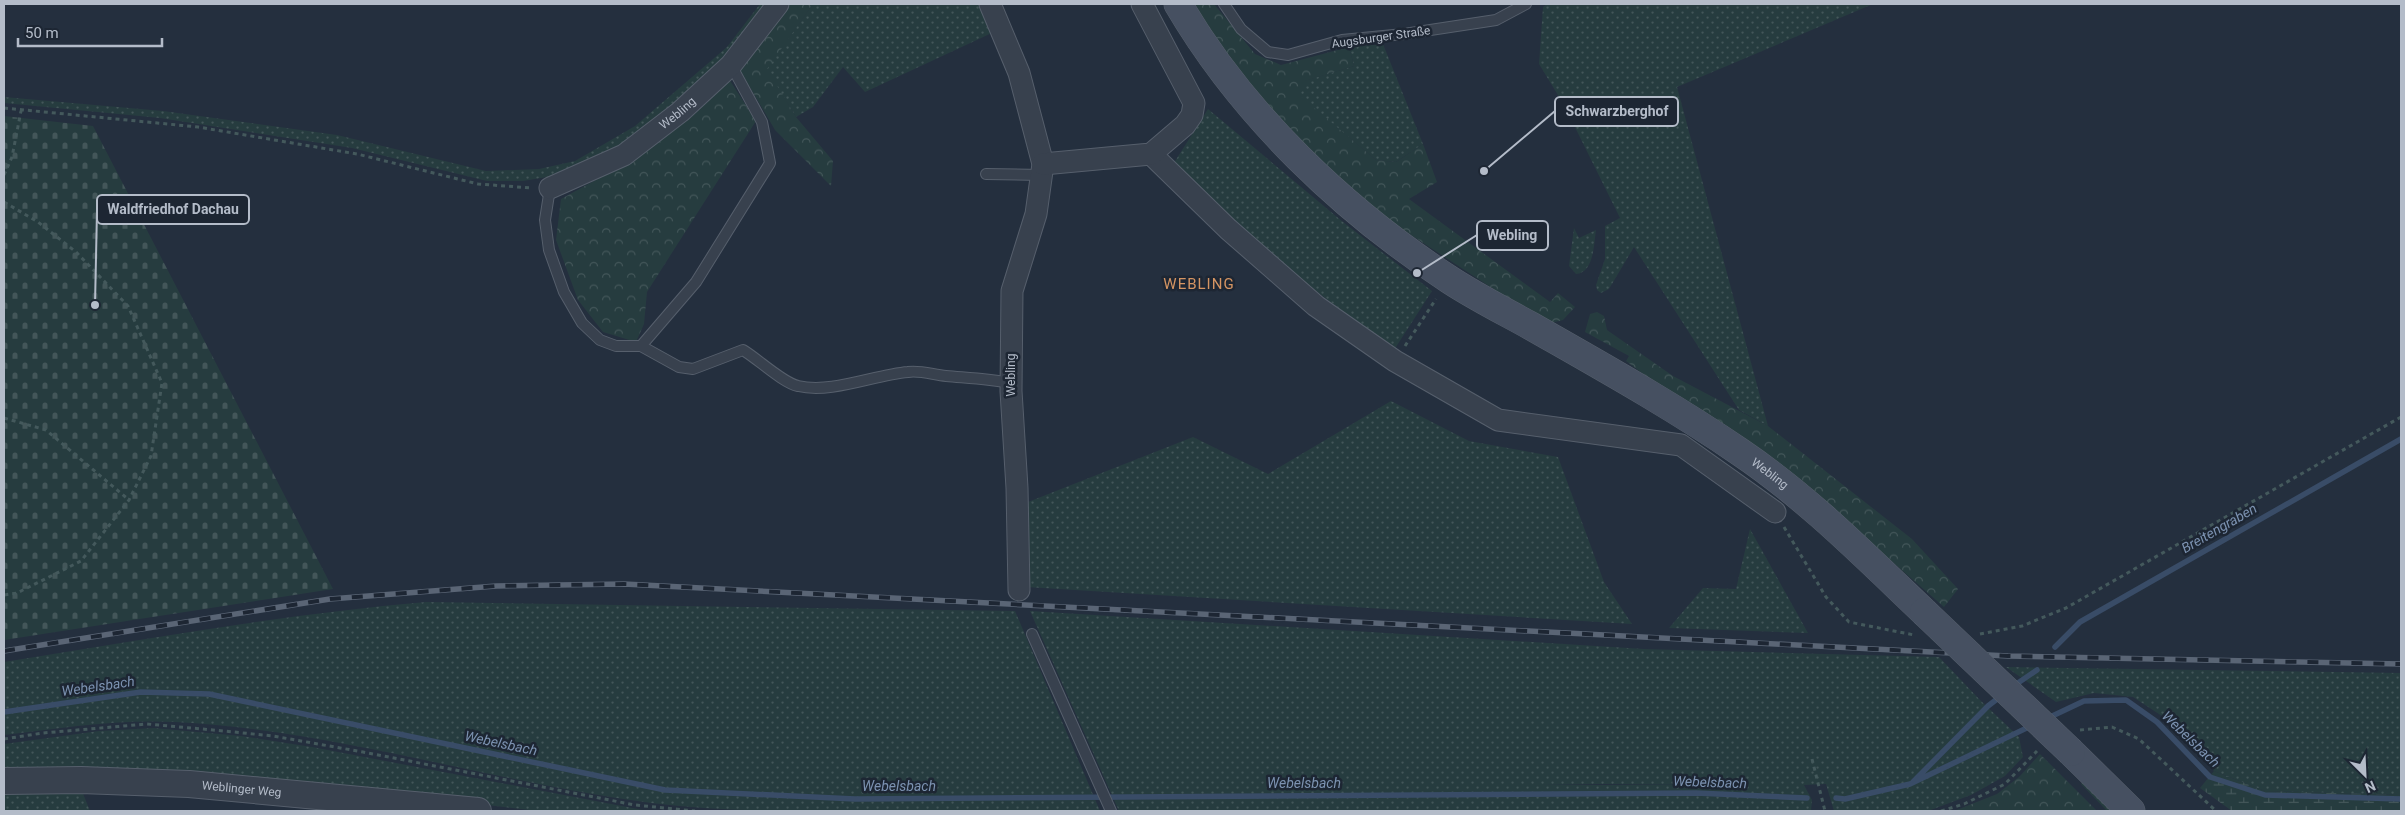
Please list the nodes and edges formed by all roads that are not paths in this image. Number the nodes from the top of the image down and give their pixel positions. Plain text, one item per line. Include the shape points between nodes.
1 (778, 4) edge
2 (990, 4) edge
3 (1142, 4) edge
4 (1178, 4) edge
5 (1224, 4) edge
6 (1526, 4) edge
7 (731, 65) junction
8 (1152, 154) junction
9 (1042, 170) junction
10 (986, 174) dead end
11 (550, 188) joint
12 (641, 346) junction
13 (1011, 383) junction
14 (1776, 512) road end
15 (1019, 590) dead end
16 (1032, 634) dead end
17 (4, 781) edge
18 (1109, 807) edge
19 (478, 811) edge
20 (2132, 811) edge

1 - 7 street, Webling
2 - 9 street, Webling via 1019,73
3 - 8 street via 1194,103 1192,115 1185,125
4 - 20 main road, Webling, bridge via 1233,84 1343,200 1450,279 1725,442 1806,501 1920,624 2071,752
5 - 6 lane, Augsburger Straße via 1241,29 1268,52 1288,55 1342,40 1496,20
7 - 11 street, Webling via 680,112 624,155
7 - 12 lane via 762,122 770,163 696,282
8 - 9 street
8 - 14 street via 1274,271 1316,306 1395,360 1498,420 1680,446
9 - 10 lane
9 - 13 street, Webling via 1036,214 1012,292
11 - 12 lane via 546,232 564,292 582,323 600,340 616,346
12 - 13 lane via 679,367 693,369 743,350 797,386 835,385 909,371 982,377
13 - 15 street, Webling
16 - 18 lane
17 - 19 street, Weblinger Weg via 189,784

